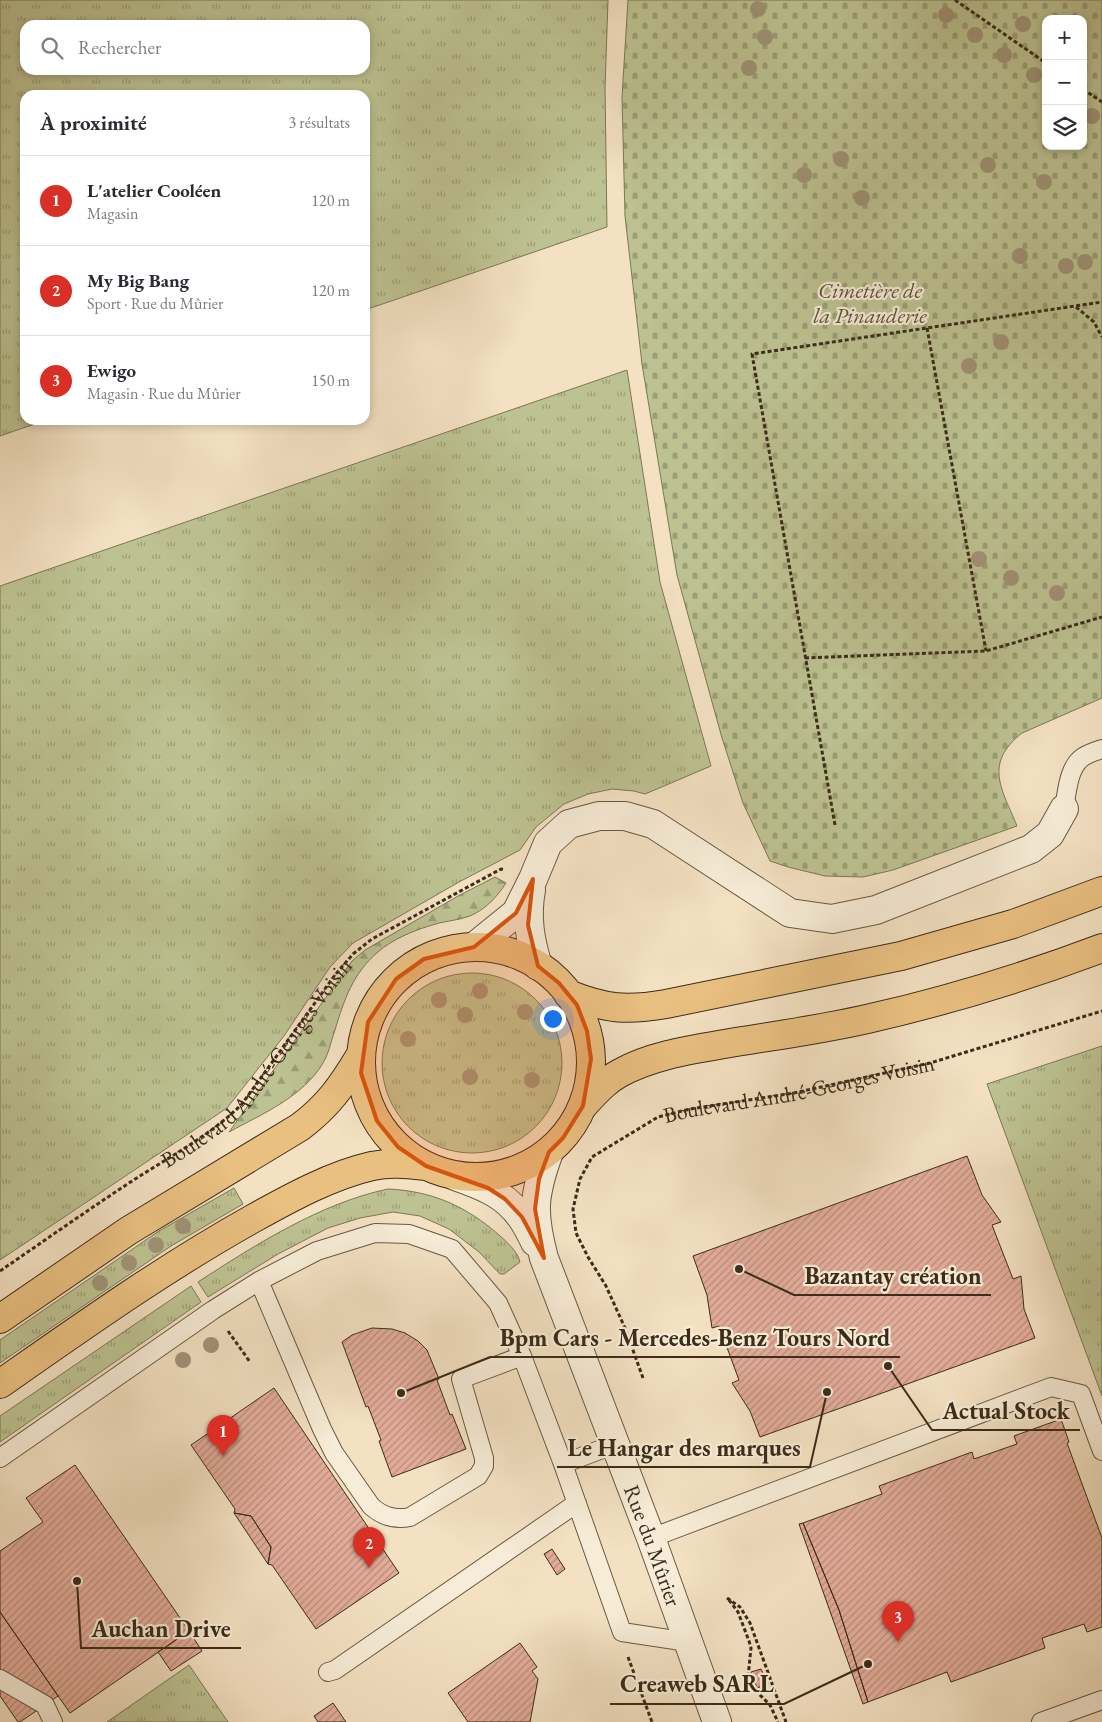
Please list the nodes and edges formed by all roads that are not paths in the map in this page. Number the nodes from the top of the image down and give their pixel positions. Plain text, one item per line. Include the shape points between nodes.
1 (1102, 749) edge
2 (1064, 809) joint
3 (522, 875) junction
4 (1102, 891) edge
5 (474, 947) junction
6 (1102, 948) edge
7 (538, 966) junction
8 (568, 994) junction
9 (360, 1056) junction
10 (583, 1106) junction
11 (549, 1152) junction
12 (426, 1166) junction
13 (455, 1176) junction
14 (544, 1258) junction
15 (259, 1281) junction
16 (0, 1319) edge
17 (522, 1356) junction
18 (0, 1384) edge
19 (615, 1444) junction
20 (1102, 1451) edge
21 (0, 1458) edge
22 (563, 1464) junction
23 (576, 1503) junction
24 (651, 1538) junction
25 (688, 1642) junction
26 (328, 1672) dead end
27 (0, 1679) edge
28 (1102, 1700) edge
29 (52, 1722) edge
30 (717, 1722) edge
31 (1041, 1722) edge

1 - 2 lane via 1075,764
2 - 3 street via 1050,834 1031,849 876,910 832,919 790,912 653,824 626,816 599,816 569,824 548,843
3 - 5 street via 516,913
3 - 7 street via 531,943
4 - 8 main road via 1013,924 901,956 666,1004 626,1009 592,1003
5 - 7 main road via 508,952
5 - 9 main road via 424,959 396,979 384,992 368,1022
6 - 10 main road via 1040,971 921,1006 643,1062 603,1085
7 - 8 main road
8 - 10 main road via 582,1018 590,1045 591,1074
9 - 12 main road via 364,1089 376,1121 398,1147
9 - 16 main road, Boulevard André-Georges Voisin via 340,1089 319,1113 300,1127 128,1231
10 - 11 main road via 563,1138
11 - 13 main road via 505,1174
11 - 14 street, Rue du Mûrier via 539,1179 535,1209 536,1230
12 - 13 main road
12 - 18 main road via 373,1166 348,1173 277,1206 167,1269
13 - 14 street, Rue du Mûrier via 488,1188 505,1199 522,1217
14 - 19 street, Rue du Mûrier
15 - 17 lane via 317,1251 375,1233 409,1234 452,1249 498,1303
15 - 17 lane via 334,1453 371,1506 389,1517 400,1520 410,1517 482,1472 484,1458 461,1379
15 - 21 lane
17 - 22 lane
19 - 22 lane
19 - 24 street, Rue du Mûrier
20 - 24 lane via 1080,1394 1050,1387
22 - 23 lane
23 - 25 lane via 622,1632
23 - 26 lane
24 - 25 street, Rue du Mûrier
25 - 30 street, Rue du Mûrier
27 - 29 lane via 45,1705
28 - 31 lane

